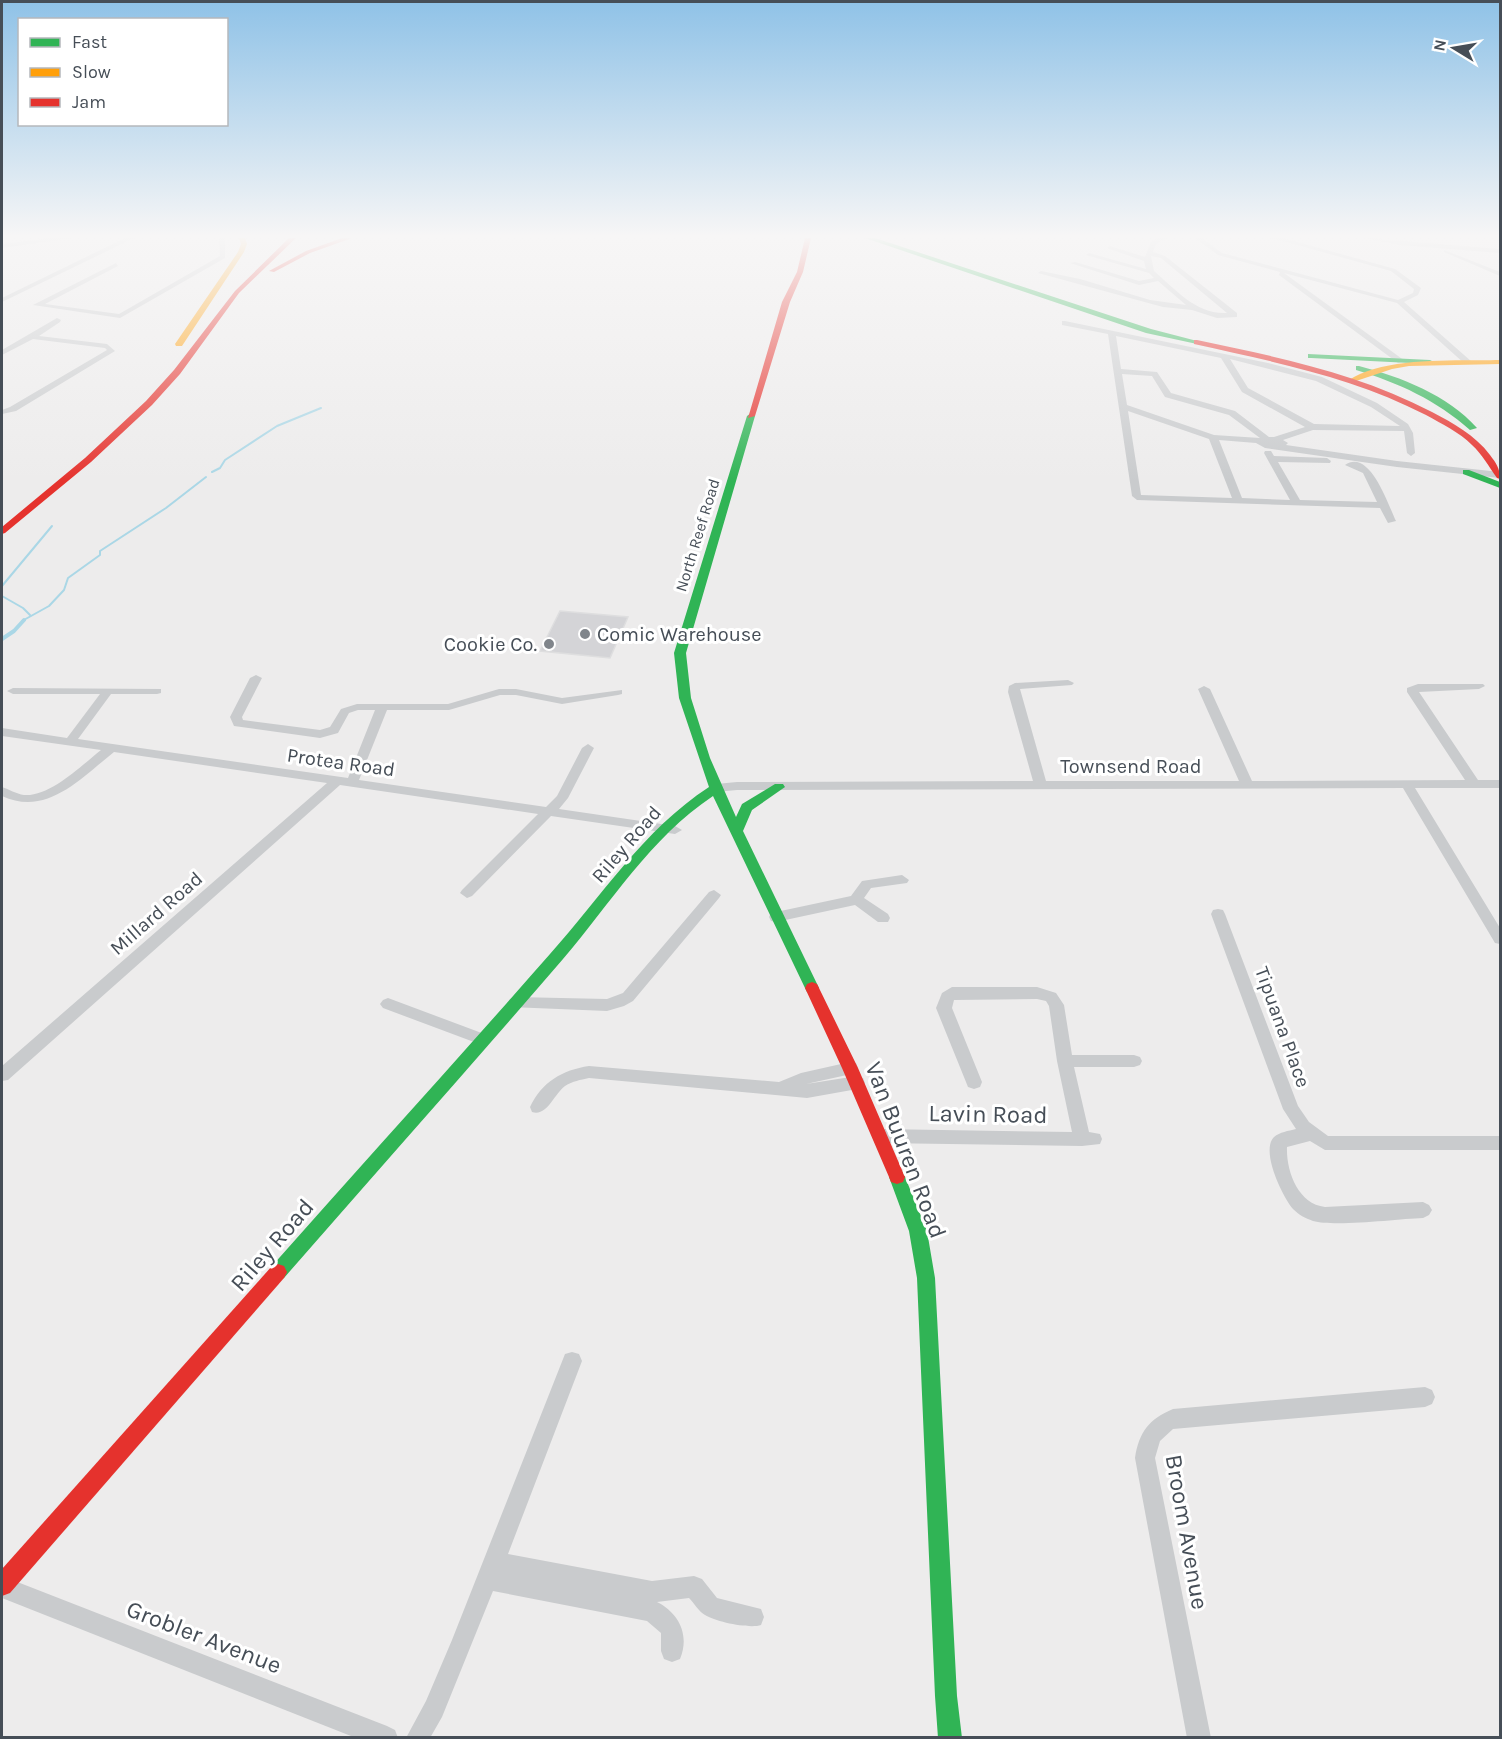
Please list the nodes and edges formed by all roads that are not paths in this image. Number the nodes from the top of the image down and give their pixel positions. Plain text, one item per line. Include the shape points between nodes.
1 (196, 319) edge
2 (200, 319) edge
3 (217, 319) edge
4 (226, 319) edge
5 (781, 319) edge
6 (1120, 319) edge
7 (1129, 319) edge
8 (1343, 319) edge
9 (1419, 319) edge
10 (57, 320) dead end
11 (1065, 323) dead end
12 (1112, 334) junction
13 (32, 337) junction
14 (2, 353) edge
15 (1298, 355) junction
16 (1224, 356) junction
17 (187, 360) junction
18 (1401, 361) junction
19 (1430, 362) junction
20 (1468, 362) junction
21 (1500, 362) edge
22 (1117, 371) junction
23 (1374, 373) junction
24 (1353, 380) junction
25 (1122, 406) junction
26 (2, 412) edge
27 (1312, 427) junction
28 (1407, 429) junction
29 (1213, 437) junction
30 (1270, 441) junction
31 (1327, 450) junction
32 (1411, 453) dead end
33 (1272, 459) junction
34 (1500, 469) edge
35 (1466, 472) junction
36 (1500, 485) edge
37 (1238, 501) junction
38 (1297, 502) junction
39 (1382, 505) junction
40 (1391, 521) dead end
41 (2, 531) edge
42 (256, 678) dead end
43 (1068, 683) dead end
44 (1479, 686) dead end
45 (1204, 689) dead end
46 (14, 691) dead end
47 (108, 691) junction
48 (156, 691) dead end
49 (618, 692) dead end
50 (383, 706) junction
51 (2, 732) edge
52 (70, 742) junction
53 (112, 748) junction
54 (588, 748) dead end
55 (704, 758) junction
56 (337, 781) junction
57 (352, 783) junction
58 (1500, 784) edge
59 (1407, 785) junction
60 (1474, 785) junction
61 (1041, 786) junction
62 (1248, 786) junction
63 (779, 787) junction
64 (2, 791) edge
65 (718, 793) junction
66 (550, 811) junction
67 (678, 814) junction
68 (670, 829) junction
69 (736, 831) junction
70 (902, 880) dead end
71 (467, 893) dead end
72 (714, 895) dead end
73 (857, 900) junction
74 (1218, 914) dead end
75 (776, 917) junction
76 (883, 918) dead end
77 (1500, 939) edge
78 (515, 1003) junction
79 (388, 1004) dead end
80 (482, 1039) junction
81 (1065, 1061) junction
82 (1134, 1061) dead end
83 (2, 1075) edge
84 (853, 1076) junction
85 (974, 1082) dead end
86 (538, 1107) dead end
87 (1310, 1134) junction
88 (880, 1136) junction
89 (1500, 1143) edge
90 (1423, 1210) dead end
91 (572, 1361) dead end
92 (1425, 1397) dead end
93 (490, 1570) junction
94 (2, 1586) edge
95 (753, 1617) dead end
96 (672, 1651) dead end
97 (387, 1737) edge
98 (417, 1737) edge
99 (950, 1737) edge
100 (1199, 1737) edge

1 - 2 main road via 174,351
3 - 17 main road
4 - 17 main road
5 - 55 main road, North Reef Road via 680,653 685,698
6 - 24 main road via 1177,338
7 - 15 main road
8 - 18 street
9 - 20 street
10 - 13 street
11 - 12 street
12 - 16 street
12 - 22 street
13 - 14 street
13 - 26 street via 107,346 111,351
15 - 18 main road
15 - 23 main road
16 - 27 street via 1245,390
16 - 28 street via 1319,379 1374,405
17 - 41 main road via 104,448
18 - 19 main road
19 - 20 main road
19 - 23 main road via 1391,366
20 - 21 main road
22 - 25 street
22 - 30 street via 1154,375 1168,395 1232,413
23 - 24 main road
23 - 34 main road via 1449,407 1476,430
24 - 34 main road via 1448,424 1477,445
25 - 29 street
25 - 37 street via 1137,496 1148,500
27 - 28 street
27 - 30 street
28 - 32 street
29 - 30 street
29 - 37 street
30 - 31 street
30 - 33 street
31 - 34 street
31 - 35 street
33 - 38 street
33 - 39 street via 1322,460 1364,468
34 - 35 street
35 - 36 main road
37 - 38 street
38 - 39 street
39 - 40 street
42 - 50 street via 236,717 238,723 327,733 337,726 345,711
43 - 61 street via 1016,686 1014,692
44 - 60 street via 1413,688
45 - 62 street
46 - 47 street
47 - 48 street
47 - 52 street
49 - 50 street via 562,701 499,692 449,707
50 - 57 street
51 - 52 street, Protea Road
52 - 53 street, Protea Road
53 - 56 street, Protea Road
53 - 64 street via 50,794 23,799
54 - 66 street via 562,798
55 - 65 main road, North Reef Road
55 - 67 main road via 697,783
56 - 57 street, Protea Road
56 - 83 street, Millard Road
57 - 66 street, Protea Road
58 - 60 street, Townsend Road
59 - 60 street, Townsend Road
59 - 62 street, Townsend Road
59 - 77 street
61 - 62 street, Townsend Road
61 - 63 street, Townsend Road
63 - 65 street, Townsend Road
63 - 69 main road via 747,807
65 - 67 main road, Riley Road via 698,797
65 - 68 main road, Riley Road
65 - 69 main road, Van Buuren Road
66 - 68 street, Protea Road
66 - 71 street
67 - 68 main road, Riley Road
68 - 78 main road, Riley Road
69 - 75 main road, Van Buuren Road
70 - 73 street via 867,884
72 - 78 street via 636,988 619,1002
73 - 75 street
73 - 76 street
74 - 87 street, Tipuana Place via 1291,1109
75 - 84 main road, Van Buuren Road
78 - 80 main road, Riley Road
79 - 80 street
80 - 94 main road, Riley Road
81 - 82 street
81 - 85 street via 1056,1005 1051,997 1037,993 952,993 944,1008
81 - 88 street, Lavin Road via 1088,1139
84 - 86 street via 807,1091 589,1072 566,1076
84 - 88 main road, Van Buuren Road
87 - 89 street, Tipuana Place via 1325,1143
87 - 90 street via 1287,1138 1279,1143 1278,1149 1290,1190 1310,1213
88 - 99 main road, Van Buuren Road via 918,1231 926,1278
91 - 93 street
92 - 100 street, Broom Avenue via 1173,1419 1163,1422 1149,1437 1145,1458
93 - 95 street via 652,1592 694,1587 711,1607
93 - 96 street via 649,1610 667,1620 672,1628
93 - 98 street via 444,1687
94 - 97 street, Grobler Avenue

